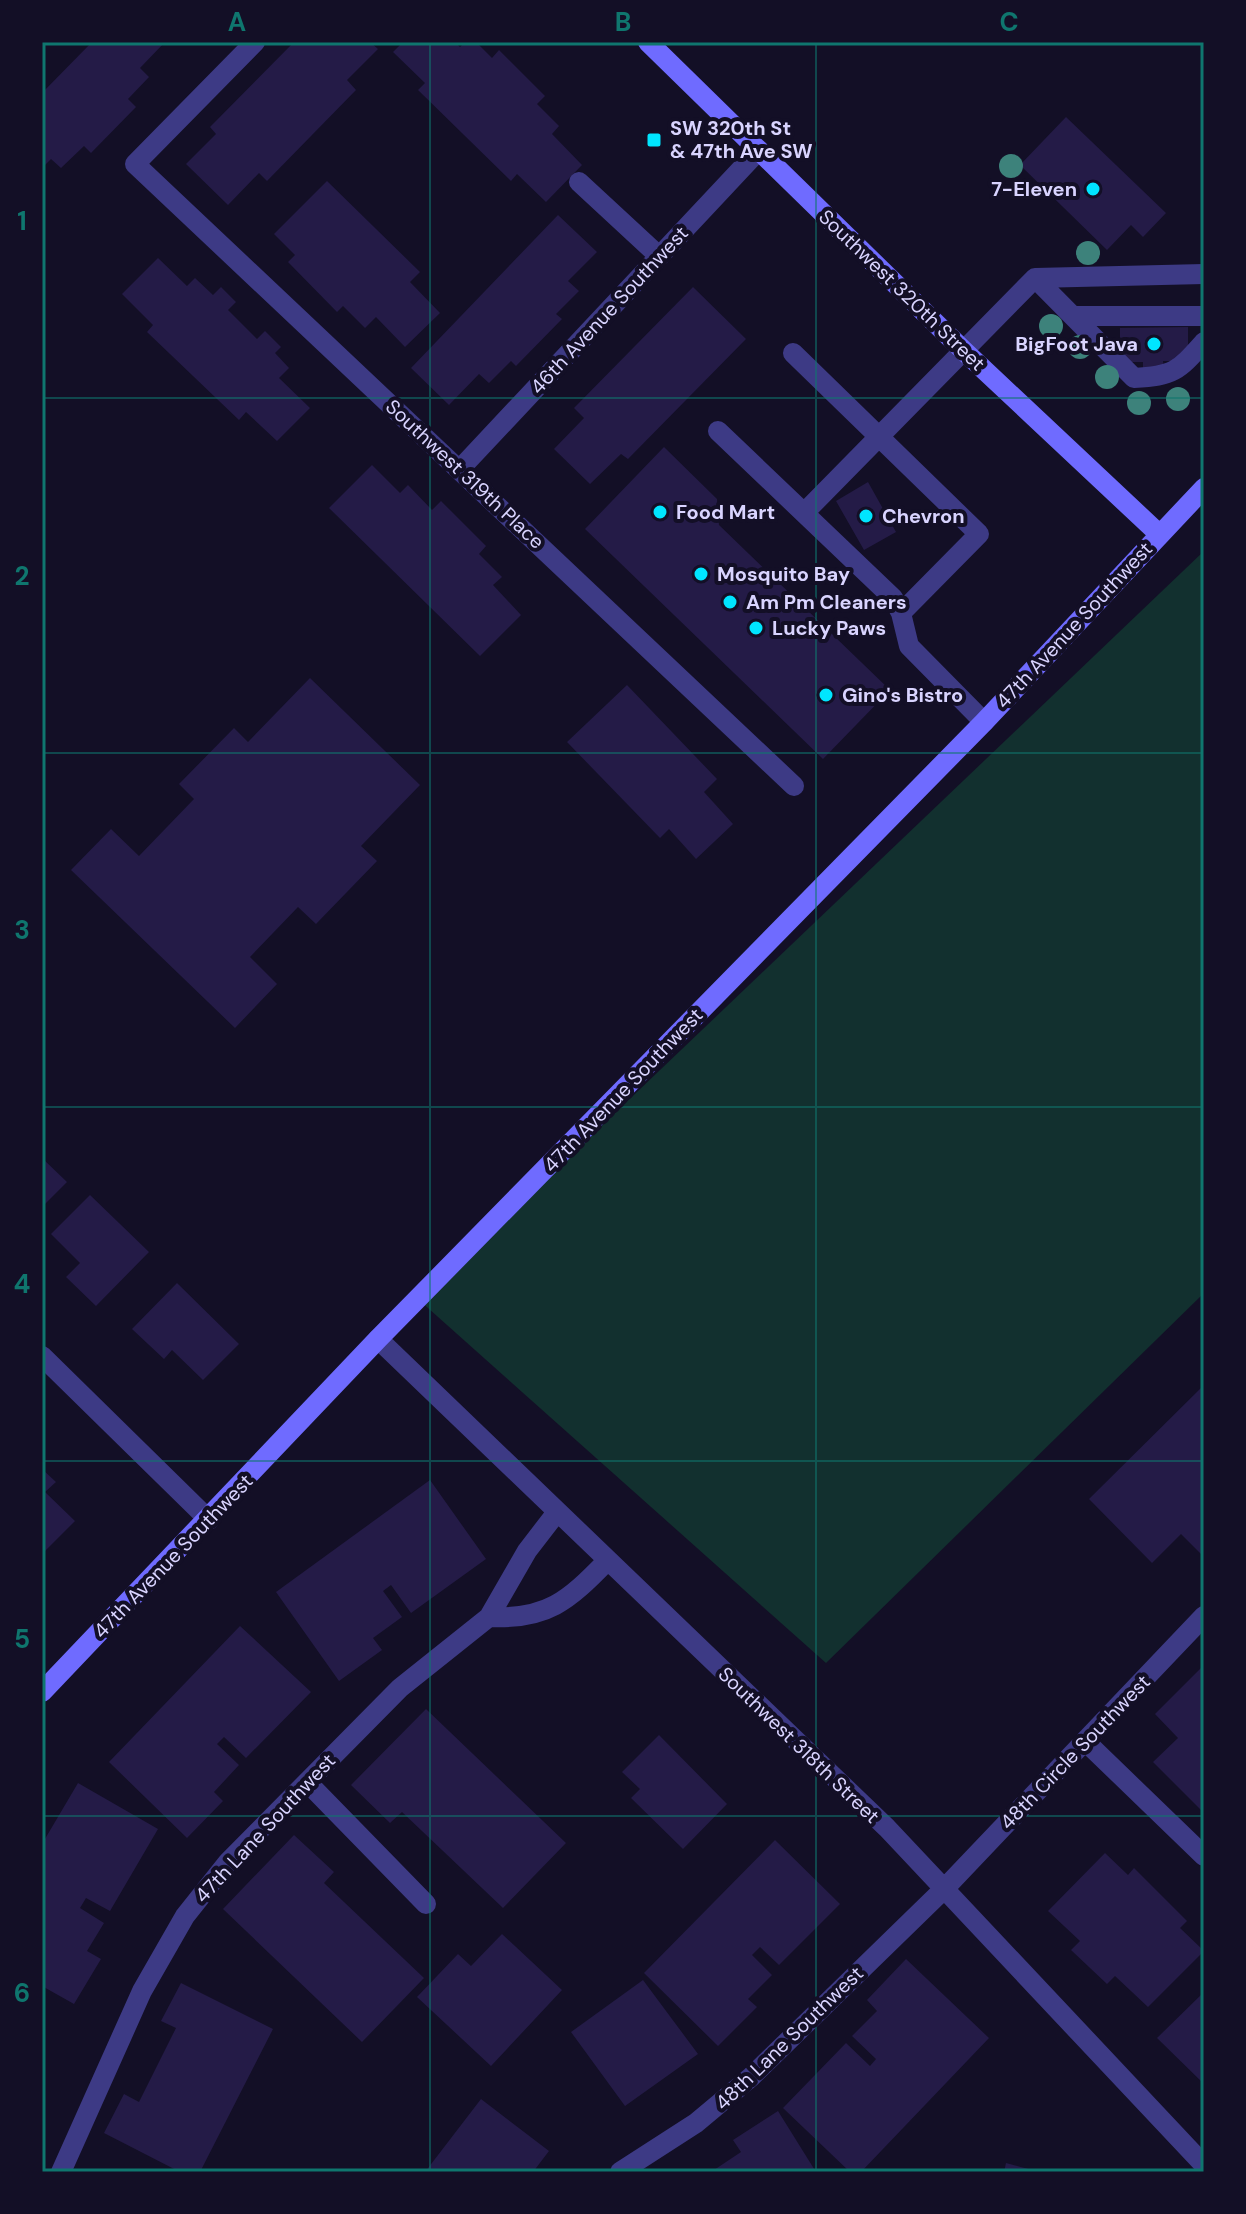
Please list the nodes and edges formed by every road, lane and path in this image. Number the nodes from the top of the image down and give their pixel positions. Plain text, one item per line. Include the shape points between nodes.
1 (255, 42) edge
2 (648, 42) edge
3 (759, 150) junction
4 (579, 182) dead end
5 (659, 256) junction
6 (1204, 274) edge
7 (1035, 278) junction
8 (1075, 316) junction
9 (1204, 316) edge
10 (1204, 342) edge
11 (963, 350) junction
12 (793, 353) dead end
13 (718, 431) dead end
14 (878, 437) junction
15 (460, 469) junction
16 (1204, 488) edge
17 (804, 513) junction
18 (1159, 534) junction
19 (901, 613) junction
20 (984, 722) junction
21 (794, 786) dead end
22 (378, 1339) junction
23 (42, 1356) edge
24 (557, 1512) junction
25 (209, 1520) junction
26 (607, 1561) junction
27 (1204, 1616) edge
28 (489, 1617) junction
29 (42, 1692) edge
30 (1085, 1741) junction
31 (307, 1782) junction
32 (1204, 1856) edge
33 (945, 1888) junction
34 (426, 1904) dead end
35 (1204, 2165) edge
36 (61, 2172) edge
37 (620, 2172) edge

1 - 15 street, Southwest 319th Place via 135,164
2 - 3 main road, Southwest 320th Street
3 - 5 street, 46th Avenue Southwest
3 - 11 main road, Southwest 320th Street
4 - 5 street
5 - 15 street, 46th Avenue Southwest
6 - 7 street
7 - 8 street
7 - 11 street
8 - 9 street
8 - 10 street via 1134,378 1177,372
11 - 14 street
11 - 18 main road, Southwest 320th Street
12 - 14 street
13 - 17 street
14 - 17 street
14 - 19 street via 979,534
15 - 21 street, Southwest 319th Place
16 - 18 main road, 47th Avenue Southwest
17 - 19 street via 893,598
18 - 20 main road, 47th Avenue Southwest
19 - 20 street via 909,646
20 - 22 main road, 47th Avenue Southwest
22 - 24 street, Southwest 318th Street
22 - 25 main road, 47th Avenue Southwest
23 - 25 street
24 - 26 street, Southwest 318th Street
24 - 28 street, 47th Lane Southwest
25 - 29 main road, 47th Avenue Southwest
26 - 28 street via 554,1607 527,1617
26 - 33 street, Southwest 318th Street
27 - 30 street, 48th Circle Southwest
28 - 31 street, 47th Lane Southwest via 400,1688
30 - 32 street
30 - 33 street, 48th Circle Southwest
31 - 34 street
31 - 36 street, 47th Lane Southwest via 228,1862 171,1937
33 - 35 street, Southwest 318th Street
33 - 37 street, 48th Lane Southwest via 722,2104

